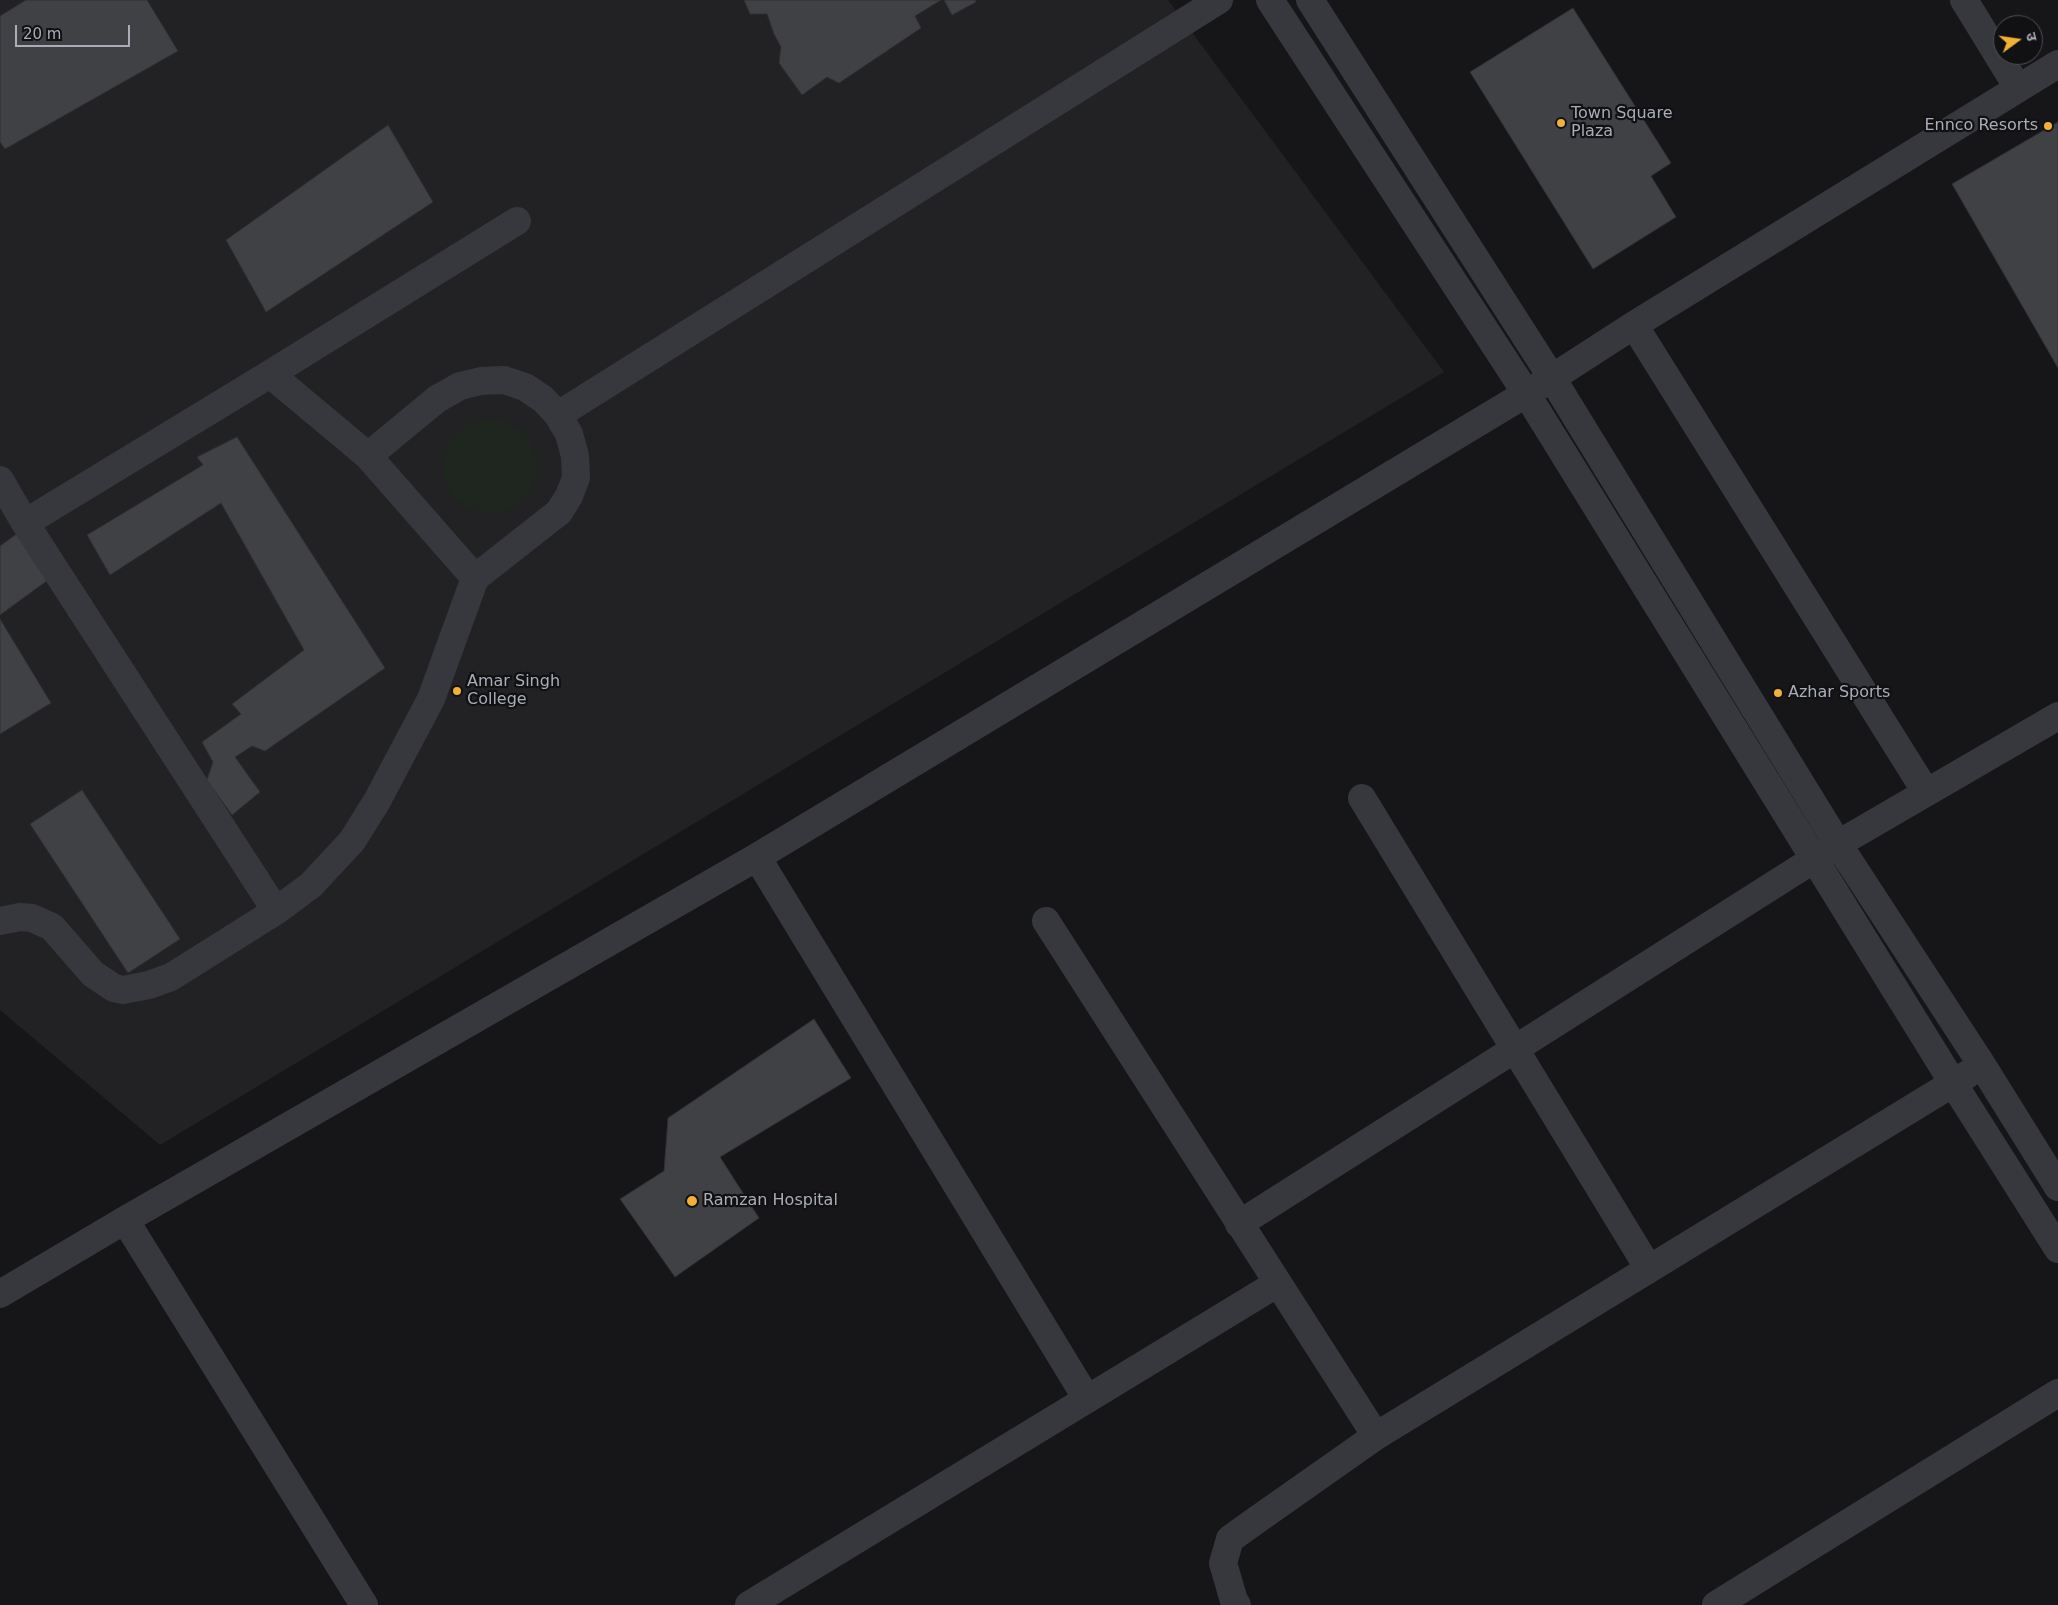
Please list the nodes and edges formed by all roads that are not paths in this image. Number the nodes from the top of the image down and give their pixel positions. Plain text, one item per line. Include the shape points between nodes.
1 (1218, 0) edge
2 (1270, 0) edge
3 (1310, 0) edge
4 (1964, 0) edge
5 (2058, 64) edge
6 (2018, 88) junction
7 (516, 221) dead end
8 (1634, 325) junction
9 (270, 374) junction
10 (1552, 378) junction
11 (1526, 393) junction
12 (558, 415) junction
13 (368, 456) junction
14 (0, 480) edge
15 (25, 523) junction
16 (475, 578) junction
17 (2058, 716) edge
18 (1926, 792) junction
19 (1362, 798) dead end
20 (1838, 844) junction
21 (757, 857) junction
22 (1815, 859) junction
23 (276, 911) junction
24 (0, 921) edge
25 (1046, 921) dead end
26 (1515, 1050) junction
27 (1982, 1065) junction
28 (1953, 1083) junction
29 (2058, 1187) edge
30 (125, 1220) junction
31 (1240, 1224) junction
32 (2058, 1249) edge
33 (1648, 1269) junction
34 (1278, 1283) junction
35 (0, 1294) edge
36 (2058, 1393) edge
37 (1087, 1399) junction
38 (1376, 1436) junction
39 (364, 1605) edge
40 (749, 1605) edge
41 (1237, 1605) edge
42 (1716, 1605) edge

1 - 12 street
2 - 11 street
3 - 10 street
4 - 6 street
5 - 6 street
6 - 8 street
7 - 9 street
8 - 10 street
8 - 18 street
9 - 13 street
9 - 15 street
10 - 11 street
10 - 20 street
11 - 21 street
11 - 22 street
12 - 13 street via 525,387 504,380 481,381 460,386 437,399
12 - 16 street via 569,434 575,456 576,478 570,496 559,512
13 - 16 street
14 - 15 street
15 - 23 street
16 - 23 street via 431,699 377,801 341,853 311,885
17 - 18 street
18 - 20 street
19 - 26 street
20 - 22 street
20 - 27 street
21 - 30 street
21 - 37 street
22 - 26 street
22 - 28 street
23 - 24 street via 171,977 123,990 93,974 52,928 32,918
25 - 31 street
26 - 31 street
26 - 33 street
27 - 28 street
27 - 29 street
28 - 32 street
28 - 33 street
30 - 35 street
30 - 39 street
31 - 34 street
33 - 38 street
34 - 37 street
34 - 38 street
36 - 42 street
37 - 40 street
38 - 41 street via 1230,1539 1223,1563

